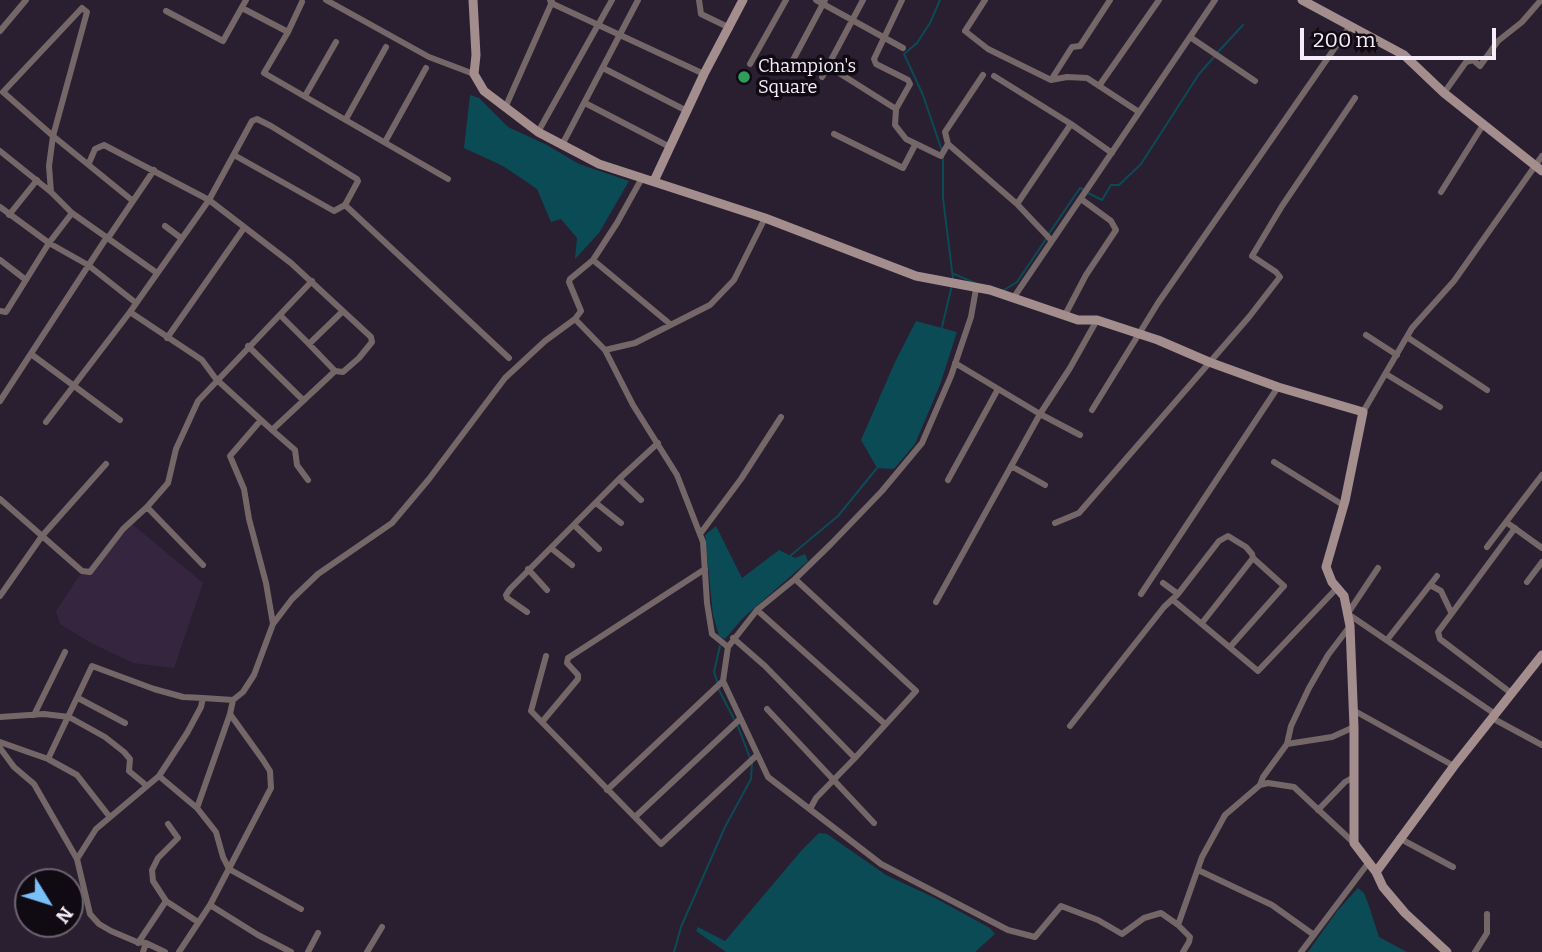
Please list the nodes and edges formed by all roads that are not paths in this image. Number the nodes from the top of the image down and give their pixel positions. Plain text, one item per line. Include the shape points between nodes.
1 (26, 0) edge
2 (246, 0) edge
3 (326, 0) edge
4 (473, 0) edge
5 (612, 0) edge
6 (638, 0) edge
7 (699, 0) edge
8 (743, 0) edge
9 (786, 0) edge
10 (863, 0) edge
11 (902, 0) edge
12 (985, 0) edge
13 (1110, 0) edge
14 (1159, 0) edge
15 (1215, 0) edge
16 (1302, 0) edge
17 (1541, 0) edge
18 (552, 1) edge
19 (821, 1) edge
20 (302, 2) dead end
21 (242, 8) junction
22 (166, 11) dead end
23 (853, 20) junction
24 (599, 23) junction
25 (1350, 26) junction
26 (730, 28) junction
27 (0, 31) edge
28 (288, 32) junction
29 (621, 33) junction
30 (1190, 37) junction
31 (884, 38) junction
32 (337, 42) dead end
33 (386, 47) dead end
34 (903, 48) dead end
35 (793, 60) dead end
36 (750, 64) dead end
37 (828, 65) junction
38 (426, 68) dead end
39 (603, 68) junction
40 (474, 74) junction
41 (704, 74) junction
42 (982, 75) dead end
43 (994, 76) dead end
44 (822, 77) dead end
45 (1051, 80) junction
46 (1255, 81) dead end
47 (1099, 86) junction
48 (2, 93) edge
49 (1444, 93) junction
50 (305, 96) junction
51 (1355, 99) dead end
52 (584, 103) junction
53 (505, 108) junction
54 (896, 109) junction
55 (687, 111) junction
56 (1139, 112) junction
57 (346, 119) junction
58 (1071, 124) junction
59 (1483, 124) junction
60 (538, 132) junction
61 (834, 134) dead end
62 (53, 136) junction
63 (384, 142) junction
64 (562, 145) junction
65 (915, 145) junction
66 (947, 145) junction
67 (668, 146) junction
68 (0, 151) edge
69 (1112, 153) junction
70 (234, 155) junction
71 (1542, 156) edge
72 (89, 163) junction
73 (1538, 168) edge
74 (154, 170) junction
75 (642, 178) junction
76 (448, 179) dead end
77 (37, 180) junction
78 (654, 181) junction
79 (51, 192) junction
80 (1441, 192) dead end
81 (1081, 199) junction
82 (209, 200) junction
83 (133, 201) junction
84 (1017, 204) junction
85 (345, 205) junction
86 (0, 207) edge
87 (72, 213) junction
88 (9, 215) junction
89 (765, 218) junction
90 (165, 226) dead end
91 (244, 228) junction
92 (108, 238) junction
93 (181, 238) junction
94 (1052, 241) junction
95 (49, 243) junction
96 (0, 260) edge
97 (593, 260) junction
98 (88, 265) junction
99 (157, 273) junction
100 (26, 280) junction
101 (312, 281) junction
102 (976, 289) junction
103 (1014, 297) junction
104 (136, 303) junction
105 (342, 311) junction
106 (0, 312) edge
107 (130, 312) junction
108 (280, 315) junction
109 (1065, 315) junction
110 (575, 319) junction
111 (1097, 320) junction
112 (670, 324) junction
113 (1140, 334) junction
114 (1366, 335) dead end
115 (1407, 337) junction
116 (167, 338) junction
117 (309, 344) junction
118 (248, 346) junction
119 (605, 350) junction
120 (31, 354) junction
121 (1397, 355) junction
122 (509, 358) dead end
123 (1209, 362) junction
124 (955, 363) junction
125 (335, 371) junction
126 (1386, 374) junction
127 (216, 379) junction
128 (73, 386) junction
129 (1278, 387) junction
130 (998, 389) junction
131 (1487, 390) dead end
132 (303, 400) junction
133 (0, 401) edge
134 (1440, 407) dead end
135 (1092, 410) dead end
136 (1363, 412) junction
137 (1040, 414) junction
138 (781, 417) dead end
139 (120, 420) dead end
140 (261, 421) junction
141 (46, 422) dead end
142 (272, 430) junction
143 (1080, 435) dead end
144 (659, 443) junction
145 (1274, 462) dead end
146 (106, 464) dead end
147 (1011, 466) junction
148 (1542, 475) edge
149 (620, 479) junction
150 (308, 480) dead end
151 (947, 480) dead end
152 (1045, 485) dead end
153 (0, 499) edge
154 (641, 499) dead end
155 (596, 503) junction
156 (1343, 505) junction
157 (147, 507) junction
158 (1506, 522) junction
159 (621, 523) dead end
160 (1055, 523) dead end
161 (574, 525) junction
162 (1515, 528) junction
163 (700, 534) junction
164 (42, 536) junction
165 (1487, 547) dead end
166 (551, 548) junction
167 (1542, 548) edge
168 (599, 549) dead end
169 (1253, 558) junction
170 (1542, 562) edge
171 (203, 565) dead end
172 (572, 565) dead end
173 (1378, 568) dead end
174 (528, 569) junction
175 (705, 569) junction
176 (1437, 576) dead end
177 (795, 579) junction
178 (1527, 582) dead end
179 (1163, 583) dead end
180 (1430, 585) junction
181 (1337, 588) junction
182 (547, 590) dead end
183 (1141, 594) dead end
184 (0, 596) edge
185 (1176, 597) junction
186 (936, 602) dead end
187 (757, 610) junction
188 (527, 612) dead end
189 (1451, 612) junction
190 (1348, 613) junction
191 (1202, 622) junction
192 (273, 624) junction
193 (1350, 626) junction
194 (733, 638) junction
195 (1387, 640) junction
196 (723, 643) junction
197 (1230, 647) junction
198 (65, 652) dead end
199 (1542, 655) edge
200 (546, 656) dead end
201 (720, 684) junction
202 (1511, 693) junction
203 (78, 698) junction
204 (203, 698) junction
205 (233, 700) junction
206 (767, 709) dead end
207 (1353, 710) junction
208 (230, 714) junction
209 (34, 715) junction
210 (1493, 716) junction
211 (69, 717) junction
212 (0, 718) edge
213 (737, 721) junction
214 (542, 722) junction
215 (125, 723) dead end
216 (886, 724) junction
217 (1070, 726) dead end
218 (1354, 727) junction
219 (0, 742) edge
220 (1287, 744) junction
221 (1542, 745) edge
222 (0, 748) edge
223 (855, 758) junction
224 (753, 759) junction
225 (48, 760) junction
226 (1454, 766) junction
227 (159, 776) junction
228 (1352, 778) junction
229 (834, 779) junction
230 (1260, 785) junction
231 (148, 786) junction
232 (607, 790) junction
233 (197, 808) junction
234 (810, 809) junction
235 (1318, 810) junction
236 (109, 816) junction
237 (635, 817) junction
238 (874, 823) dead end
239 (168, 824) dead end
240 (1399, 838) junction
241 (1353, 842) junction
242 (77, 859) junction
243 (1369, 862) junction
244 (1453, 867) dead end
245 (229, 869) junction
246 (1198, 870) junction
247 (1376, 872) junction
248 (166, 901) junction
249 (210, 905) junction
250 (301, 909) dead end
251 (1487, 914) dead end
252 (198, 922) junction
253 (1178, 925) junction
254 (382, 927) dead end
255 (318, 933) dead end
256 (1314, 935) junction
257 (142, 943) junction
258 (143, 952) edge
259 (165, 952) edge
260 (179, 952) edge
261 (291, 952) edge
262 (308, 952) edge
263 (367, 952) edge
264 (1183, 952) edge
265 (1301, 952) edge
266 (1447, 952) edge
267 (1475, 952) edge

1 - 27 street
2 - 21 street
3 - 40 street via 429,57
4 - 40 street
5 - 24 street
6 - 29 street
7 - 26 street via 702,14
8 - 26 street
9 - 36 street
10 - 23 street
11 - 31 street
12 - 45 street via 965,31 988,49
13 - 45 street
14 - 47 street
15 - 30 street
16 - 25 street
17 - 49 street via 1498,41 1480,66 1473,60 1466,62
18 - 24 street
18 - 53 street
19 - 23 street
19 - 35 street
20 - 28 street
21 - 22 street via 223,41
21 - 28 street
23 - 31 street
23 - 37 street
24 - 29 street
24 - 60 street
25 - 49 street via 1404,55
25 - 113 street
26 - 41 street
28 - 50 street via 264,73
29 - 39 street
29 - 41 street
30 - 46 street
30 - 56 street
31 - 34 street
31 - 54 street via 874,54 876,64 910,84
32 - 50 street
33 - 57 street
37 - 44 street
37 - 54 street
38 - 63 street
39 - 52 street
39 - 55 street
40 - 53 street via 484,91
41 - 55 street
42 - 66 street via 945,132
43 - 58 street
45 - 47 street via 1087,78
47 - 56 street
48 - 62 street
48 - 62 street via 78,9 85,10
49 - 59 street
50 - 57 street
51 - 123 street via 1252,256 1280,277
52 - 64 street
52 - 67 street
53 - 60 street
54 - 65 street via 895,125
55 - 67 street
56 - 69 street
57 - 63 street
58 - 69 street
58 - 84 street
59 - 73 street
59 - 80 street
60 - 64 street
61 - 65 street via 904,168
62 - 72 street
62 - 79 street
63 - 76 street
64 - 75 street
65 - 66 street via 940,156
66 - 84 street
67 - 78 street
68 - 77 street
69 - 81 street
70 - 82 street
70 - 85 street via 334,211
70 - 85 street via 257,119 357,179
71 - 73 street
72 - 74 street via 95,149 104,145
72 - 83 street
73 - 115 street
74 - 82 street
74 - 83 street
75 - 78 street
75 - 97 street
77 - 79 street
77 - 88 street
78 - 89 street
79 - 87 street
81 - 94 street
81 - 109 street via 1116,230
82 - 91 street
82 - 93 street
83 - 92 street
84 - 94 street
85 - 122 street
86 - 88 street
87 - 92 street
87 - 95 street
88 - 95 street
89 - 102 street via 916,276
89 - 112 street via 734,280 710,305
90 - 93 street
91 - 101 street
91 - 116 street
92 - 98 street
92 - 99 street
93 - 99 street
94 - 103 street
95 - 98 street
95 - 100 street
96 - 100 street
97 - 110 street via 569,282 581,311
97 - 112 street
98 - 104 street
98 - 120 street
99 - 104 street
100 - 106 street via 6,312
101 - 105 street
101 - 108 street
102 - 103 street
102 - 124 street
103 - 109 street
104 - 107 street
105 - 117 street
105 - 125 street via 372,342 344,372
107 - 116 street
107 - 128 street
108 - 117 street
108 - 118 street
109 - 111 street
110 - 119 street
110 - 192 street via 505,378 392,523 318,573
111 - 113 street
111 - 137 street
112 - 119 street via 635,343
113 - 123 street
113 - 135 street
114 - 121 street
115 - 121 street
115 - 131 street
116 - 127 street via 202,360
117 - 125 street
118 - 127 street
118 - 132 street
119 - 144 street
120 - 128 street
120 - 133 street
121 - 126 street
123 - 129 street
123 - 160 street via 1079,513
124 - 130 street
124 - 177 street via 922,443 882,491
125 - 132 street
126 - 134 street
126 - 136 street
127 - 140 street
127 - 157 street via 198,401 176,449 168,483
128 - 139 street
128 - 141 street
129 - 136 street
129 - 183 street
130 - 137 street
130 - 151 street
132 - 142 street
136 - 156 street
137 - 143 street
137 - 147 street
138 - 163 street
140 - 142 street
140 - 192 street via 230,456 244,489
142 - 150 street via 295,450 297,465
144 - 149 street
144 - 163 street
145 - 156 street
146 - 164 street
147 - 152 street
147 - 186 street
148 - 158 street
149 - 154 street
149 - 155 street
153 - 164 street
155 - 159 street
155 - 161 street
156 - 181 street via 1326,567
157 - 164 street via 123,529 90,572 82,571
157 - 171 street
158 - 162 street
158 - 165 street
161 - 166 street
161 - 168 street
162 - 167 street
162 - 189 street
163 - 175 street
164 - 184 street
166 - 172 street
166 - 174 street
169 - 185 street via 1236,539 1224,537
169 - 191 street
169 - 197 street via 1284,586
170 - 178 street
173 - 190 street
174 - 182 street
174 - 188 street via 506,596
175 - 196 street via 712,634
175 - 214 street via 568,659 578,679
176 - 180 street
177 - 187 street
177 - 216 street via 916,691
179 - 185 street
180 - 189 street via 1441,591
180 - 195 street
181 - 190 street
181 - 197 street via 1258,671
185 - 191 street
185 - 217 street
187 - 194 street
187 - 216 street
189 - 202 street via 1438,637
190 - 193 street
190 - 195 street
191 - 197 street
192 - 205 street via 254,675
193 - 207 street
193 - 220 street via 1309,688
194 - 196 street
194 - 223 street
195 - 210 street
196 - 201 street
198 - 209 street
199 - 202 street
200 - 214 street via 530,709
201 - 213 street
201 - 232 street
202 - 210 street
203 - 204 street via 92,666 154,689
203 - 211 street
203 - 215 street
204 - 205 street
204 - 227 street
205 - 208 street
206 - 229 street
207 - 218 street
207 - 226 street
208 - 233 street
208 - 245 street via 270,771 271,788
209 - 211 street
209 - 212 street
210 - 221 street
210 - 226 street
211 - 225 street
211 - 231 street via 124,751 130,759 129,771
213 - 224 street
213 - 237 street
214 - 232 street
216 - 223 street
218 - 220 street via 1332,737
218 - 228 street
219 - 225 street
220 - 230 street
222 - 242 street via 34,785
223 - 229 street
224 - 234 street via 768,777
224 - 237 street via 661,844
225 - 236 street via 77,775
226 - 240 street
227 - 231 street
227 - 233 street
228 - 235 street
228 - 241 street
229 - 234 street
229 - 238 street
230 - 235 street via 1294,787
230 - 246 street via 1225,815
231 - 236 street
232 - 237 street
233 - 245 street via 216,832
234 - 253 street via 881,864 1008,930 1035,937 1061,906 1098,919 1122,934 1144,918 1161,913
235 - 241 street
236 - 242 street
239 - 248 street via 178,838 152,870 153,881
240 - 244 street
240 - 247 street
241 - 243 street
242 - 257 street via 90,914 99,924
243 - 247 street
243 - 256 street
245 - 249 street
245 - 250 street
246 - 253 street
246 - 256 street via 1272,905
247 - 266 street via 1405,913
248 - 252 street
248 - 257 street
249 - 252 street
249 - 261 street
251 - 267 street via 1487,933
252 - 260 street
253 - 264 street via 1190,937
254 - 263 street
255 - 262 street
256 - 265 street
257 - 258 street
257 - 259 street

